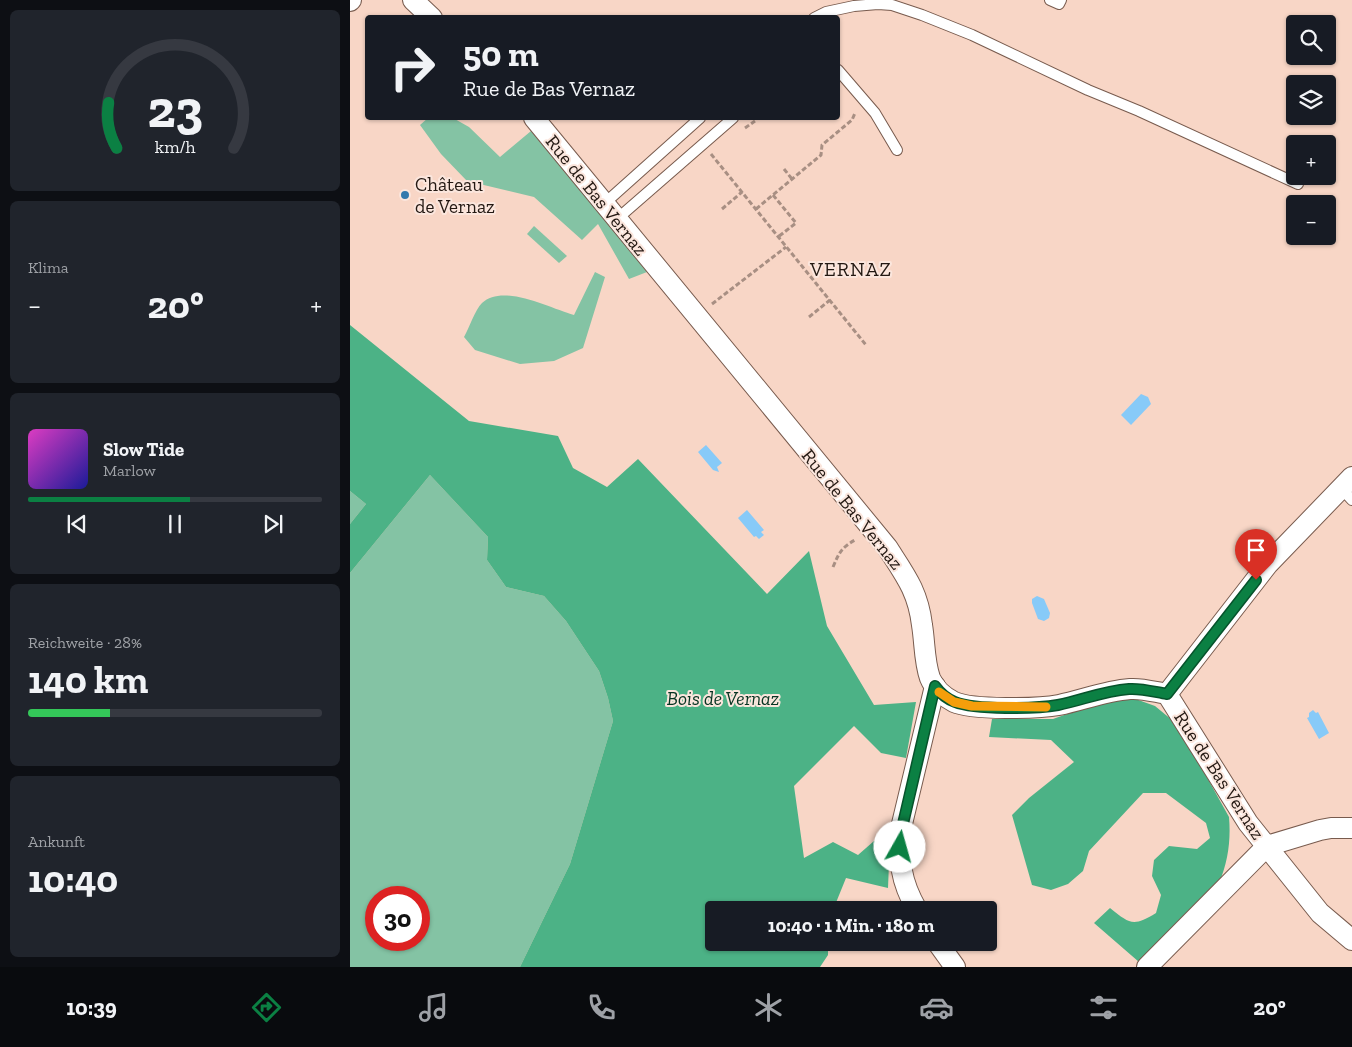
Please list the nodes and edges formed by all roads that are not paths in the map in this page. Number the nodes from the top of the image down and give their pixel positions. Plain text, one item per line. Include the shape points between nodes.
1 (413, 0) edge
2 (1050, 0) edge
3 (1061, 0) edge
4 (429, 15) edge
5 (820, 15) edge
6 (840, 72) edge
7 (536, 120) edge
8 (698, 120) edge
9 (731, 120) edge
10 (897, 150) dead end
11 (1286, 178) edge
12 (605, 204) junction
13 (617, 219) junction
14 (1348, 488) edge
15 (935, 686) junction
16 (1167, 694) junction
17 (1352, 828) edge
18 (1267, 846) junction
19 (912, 901) edge
20 (1352, 940) edge
21 (943, 951) edge
22 (955, 967) edge
23 (1147, 967) edge

1 - 4 street
2 - 3 lane via 1059,4
5 - 11 lane via 854,6 878,4 922,15
6 - 10 lane via 875,114
7 - 12 street, Rue de Bas Vernaz
8 - 12 lane
9 - 13 lane
12 - 13 street, Rue de Bas Vernaz
13 - 15 street, Rue de Bas Vernaz via 872,528 906,575 915,592 928,669
14 - 16 street via 1268,564
15 - 16 street, Rue de Bas Vernaz via 954,702 972,706 1038,708 1102,692 1132,689
15 - 19 street via 900,847 902,876
16 - 18 street, Rue de Bas Vernaz via 1248,823
17 - 18 street via 1320,830
18 - 20 street, Rue de Bas Vernaz via 1320,912
18 - 23 street
21 - 22 street

